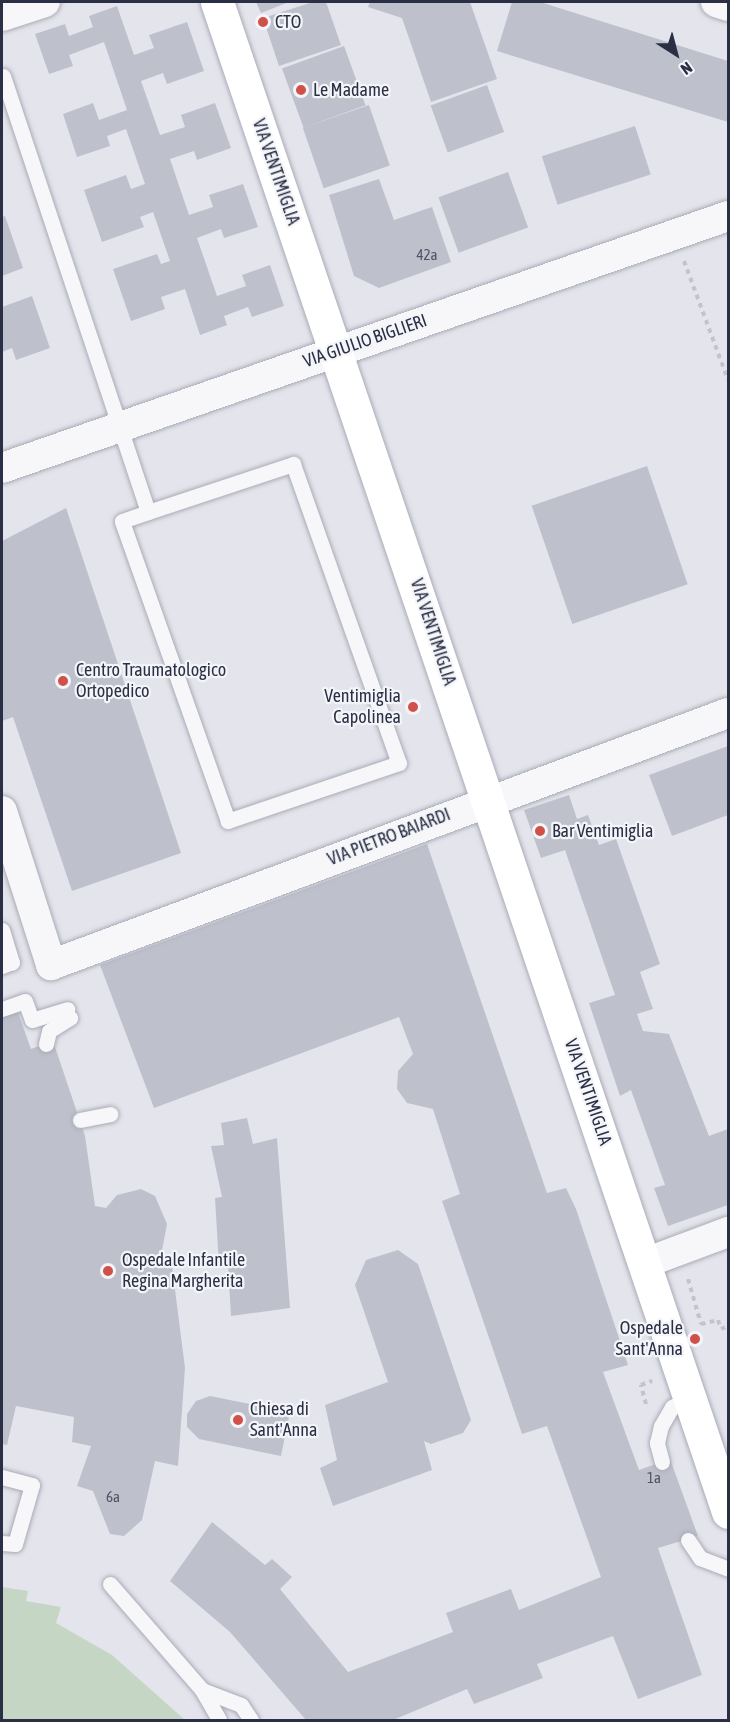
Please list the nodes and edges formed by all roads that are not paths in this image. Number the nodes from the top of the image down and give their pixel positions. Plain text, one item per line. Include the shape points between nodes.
1 (45, 2) edge
2 (217, 2) edge
3 (716, 2) edge
4 (729, 6) edge
5 (2, 16) edge
6 (3, 76) dead end
7 (729, 216) edge
8 (338, 350) junction
9 (121, 426) junction
10 (2, 468) edge
11 (148, 512) junction
12 (729, 713) edge
13 (488, 799) junction
14 (2, 811) edge
15 (2, 930) edge
16 (2, 966) edge
17 (2, 1010) edge
18 (46, 1044) dead end
19 (110, 1114) dead end
20 (80, 1120) dead end
21 (729, 1232) edge
22 (645, 1263) junction
23 (690, 1397) junction
24 (662, 1462) dead end
25 (2, 1478) edge
26 (729, 1512) edge
27 (688, 1540) dead end
28 (2, 1543) edge
29 (729, 1569) edge
30 (110, 1584) dead end
31 (202, 1690) junction
32 (219, 1720) edge
33 (251, 1720) edge

1 - 5 street
2 - 8 street, VIA VENTIMIGLIA
3 - 4 street
6 - 9 lane
7 - 8 street, VIA GIULIO BIGLIERI
8 - 9 street, VIA GIULIO BIGLIERI
8 - 13 street, VIA VENTIMIGLIA
9 - 10 street, VIA GIULIO BIGLIERI
9 - 11 lane
11 - 11 lane via 122,520 228,821 399,763 293,464
12 - 13 street, VIA PIETRO BAIARDI
13 - 14 street, VIA PIETRO BAIARDI via 51,965
13 - 22 street, VIA VENTIMIGLIA
15 - 16 lane via 12,962
17 - 18 lane via 25,1001 32,1020 69,1014 49,1031
19 - 20 lane
21 - 22 street
22 - 23 street, VIA VENTIMIGLIA
23 - 24 lane via 672,1407 661,1426 657,1443
23 - 26 street, VIA VENTIMIGLIA
25 - 28 lane via 32,1485 15,1544
27 - 29 lane via 700,1558
30 - 31 lane
31 - 32 lane
31 - 33 lane via 241,1705

